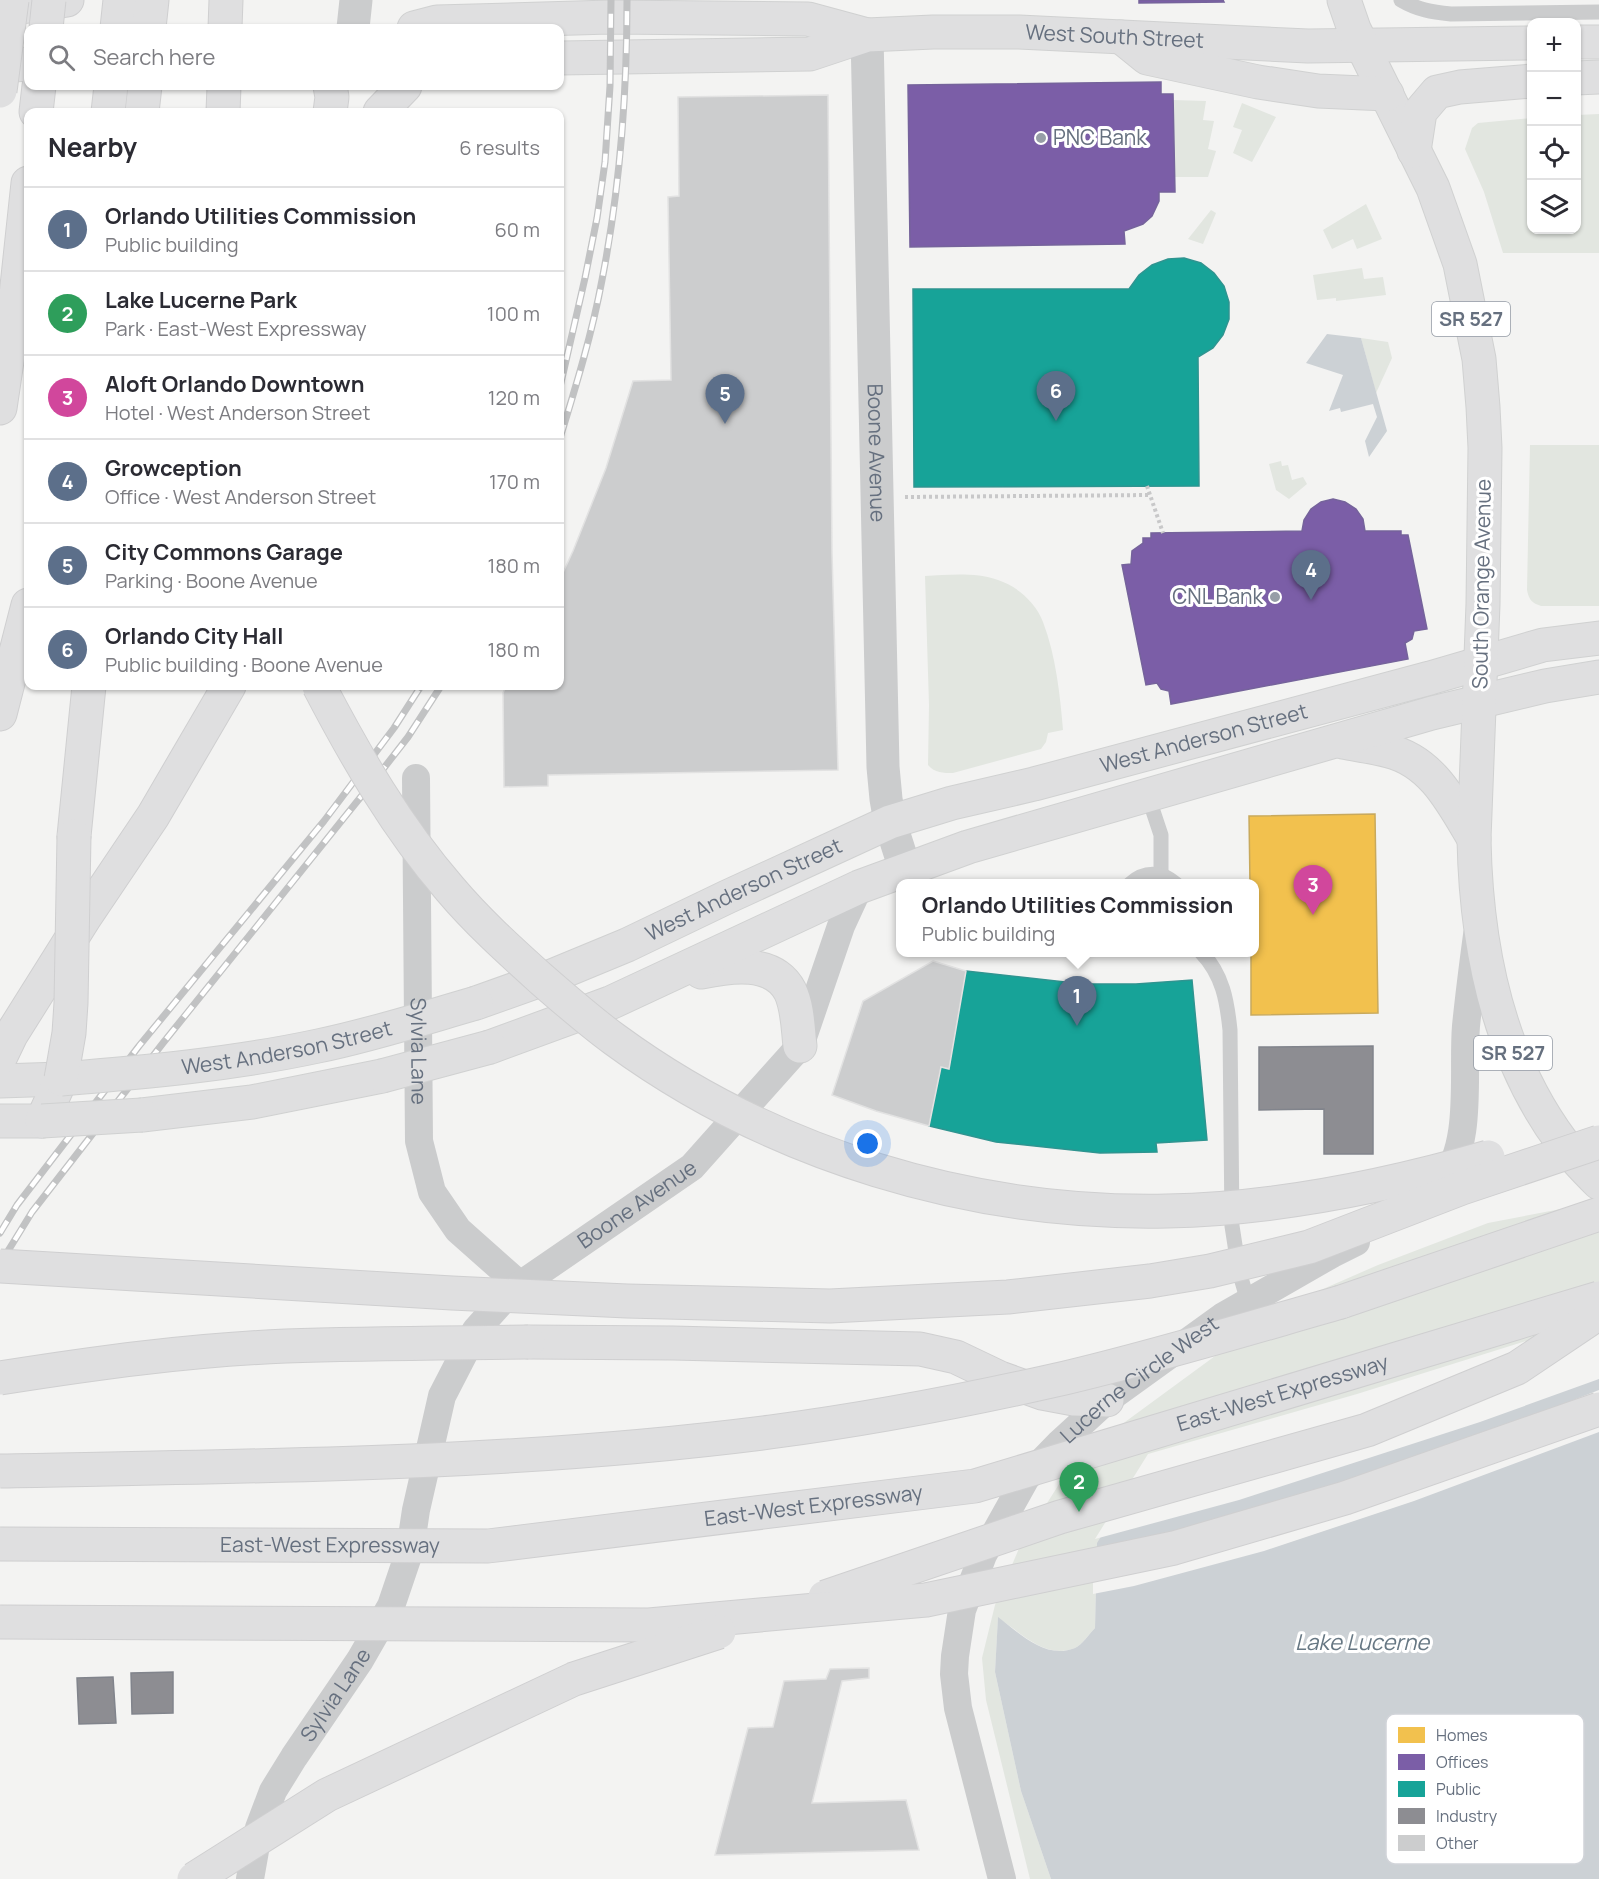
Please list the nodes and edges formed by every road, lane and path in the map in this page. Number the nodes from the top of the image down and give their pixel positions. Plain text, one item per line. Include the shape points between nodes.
1 (12, 0) edge
2 (49, 0) edge
3 (67, 0) edge
4 (120, 0) edge
5 (152, 0) edge
6 (226, 0) edge
7 (356, 0) edge
8 (1344, 0) edge
9 (1401, 0) edge
10 (1599, 12) edge
11 (0, 15) edge
12 (46, 24) edge
13 (117, 24) edge
14 (149, 24) edge
15 (225, 24) edge
16 (353, 24) edge
17 (429, 24) edge
18 (867, 35) junction
19 (1121, 37) junction
20 (1581, 42) edge
21 (1599, 42) edge
22 (1527, 43) edge
23 (1362, 45) junction
24 (564, 58) edge
25 (24, 64) edge
26 (0, 66) edge
27 (1599, 77) edge
28 (1581, 78) edge
29 (1527, 81) edge
30 (39, 90) edge
31 (111, 90) edge
32 (145, 90) edge
33 (224, 90) edge
34 (331, 90) edge
35 (352, 90) edge
36 (401, 90) edge
37 (0, 91) edge
38 (1387, 94) junction
39 (36, 108) edge
40 (108, 108) edge
41 (142, 108) edge
42 (223, 108) edge
43 (331, 108) edge
44 (352, 108) edge
45 (384, 108) edge
46 (1414, 151) junction
47 (24, 223) edge
48 (0, 408) edge
49 (1147, 486) dead end
50 (1150, 495) junction
51 (904, 498) dead end
52 (1163, 533) dead end
53 (24, 621) edge
54 (1599, 639) edge
55 (1481, 663) junction
56 (1599, 677) edge
57 (89, 690) edge
58 (227, 690) edge
59 (321, 690) edge
60 (1480, 702) junction
61 (0, 714) edge
62 (1336, 741) junction
63 (416, 778) dead end
64 (1148, 796) junction
65 (890, 822) junction
66 (1474, 839) junction
67 (905, 869) junction
68 (1161, 875) junction
69 (1137, 879) edge
70 (1168, 879) edge
71 (859, 887) junction
72 (1479, 921) junction
73 (1204, 957) edge
74 (656, 982) junction
75 (800, 1046) junction
76 (0, 1058) edge
77 (61, 1079) junction
78 (0, 1081) edge
79 (0, 1121) edge
80 (42, 1121) junction
81 (1599, 1137) edge
82 (1596, 1166) edge
83 (1418, 1211) junction
84 (1599, 1214) edge
85 (0, 1266) edge
86 (520, 1285) junction
87 (1599, 1298) edge
88 (1248, 1302) junction
89 (1599, 1313) edge
90 (0, 1378) edge
91 (1107, 1400) junction
92 (1599, 1409) edge
93 (0, 1471) edge
94 (416, 1510) joint
95 (0, 1544) edge
96 (0, 1622) edge
97 (194, 1879) edge
98 (250, 1879) edge
99 (1002, 1879) edge

1 - 37 main road, bridge
2 - 12 main road, bridge
3 - 11 main road via 9,9
4 - 13 main road
5 - 14 main road
6 - 15 main road
7 - 16 street
8 - 23 main road, South Orange Avenue / SR 527
9 - 10 lane via 1428,12 1451,14
17 - 18 main road, West South Street via 599,17 773,19 808,20
18 - 19 main road, West South Street via 1019,32
18 - 24 main road, West South Street via 810,54
18 - 65 street, Boone Avenue via 883,767
19 - 23 main road, West South Street
19 - 38 main road via 1147,58 1258,82 1318,91
20 - 21 main road
22 - 23 main road, West South Street
23 - 38 main road, South Orange Avenue / SR 527
25 - 26 main road
27 - 28 main road
29 - 46 main road via 1437,92 1420,111
30 - 39 main road
31 - 40 main road
32 - 41 main road
33 - 42 main road
34 - 43 main road
35 - 44 main road
36 - 45 main road
38 - 46 main road, South Orange Avenue / SR 527
46 - 55 main road, South Orange Avenue / SR 527 via 1460,264 1479,359 1485,448
47 - 48 main road
49 - 50 path
50 - 51 path
50 - 52 path
53 - 61 main road
54 - 55 main road, West Anderson Street via 1543,645
55 - 60 main road, South Orange Avenue / SR 527
55 - 65 main road, West Anderson Street
56 - 60 main road, West Anderson Street
57 - 77 main road, bridge via 74,836 69,1033
58 - 76 main road via 153,816 79,927
59 - 81 main road, bridge via 359,761 450,890 504,946 571,1005 614,1039 700,1094 814,1149 874,1170 979,1196 1032,1204 1168,1211 1223,1208 1357,1189 1430,1174 1517,1149
60 - 62 main road, West Anderson Street
60 - 66 main road, South Orange Avenue / SR 527
62 - 64 main road, West Anderson Street
62 - 66 main road via 1391,751 1414,761 1444,790
63 - 86 street, Sylvia Lane via 419,1141 432,1192 458,1230
64 - 67 main road, West Anderson Street
64 - 68 lane via 1161,835
65 - 67 street, Boone Avenue
65 - 77 main road, West Anderson Street, bridge via 627,945 477,1003 358,1036 263,1056
66 - 72 main road, South Orange Avenue / SR 527
67 - 71 main road, West Anderson Street
68 - 69 lane
68 - 70 lane
71 - 74 main road, West Anderson Street
71 - 75 street, Boone Avenue via 841,926
72 - 82 main road, South Orange Avenue / SR 527 via 1510,1048 1525,1082 1562,1142
72 - 83 street via 1466,1028 1459,1145 1446,1177
73 - 88 lane via 1227,999 1232,1226
74 - 75 main road via 724,967 746,966 776,976 790,991
74 - 80 main road, West Anderson Street, bridge via 490,1047 382,1076 252,1102 176,1112
75 - 86 street, Boone Avenue via 692,1167
77 - 78 main road, West Anderson Street
77 - 80 main road
79 - 80 main road, West Anderson Street
82 - 83 street, Lucerne Circle West via 1493,1182
82 - 85 main road, bridge via 1462,1188 1309,1247 1210,1271 1008,1297 830,1306 627,1301
83 - 88 street, Lucerne Circle West
84 - 93 main road, bridge via 1341,1302 1203,1342 1066,1377 918,1408 621,1449 474,1459
86 - 94 street, Boone Avenue via 477,1330 442,1396
87 - 95 main road, East-West Expressway, bridge via 975,1486 488,1546
88 - 91 street, Lucerne Circle West
89 - 97 main road, bridge via 1517,1368 1367,1430 1060,1517 574,1679 327,1795
90 - 91 main road, bridge via 91,1363 297,1346 673,1343 920,1349 956,1357 1042,1393
91 - 99 street, Lucerne Circle West via 1026,1478 983,1555 962,1610 954,1656 958,1708
92 - 96 main road, bridge via 1345,1498 1174,1548 926,1600 649,1625
94 - 98 street, Sylvia Lane via 410,1550 391,1606 273,1791 259,1828

